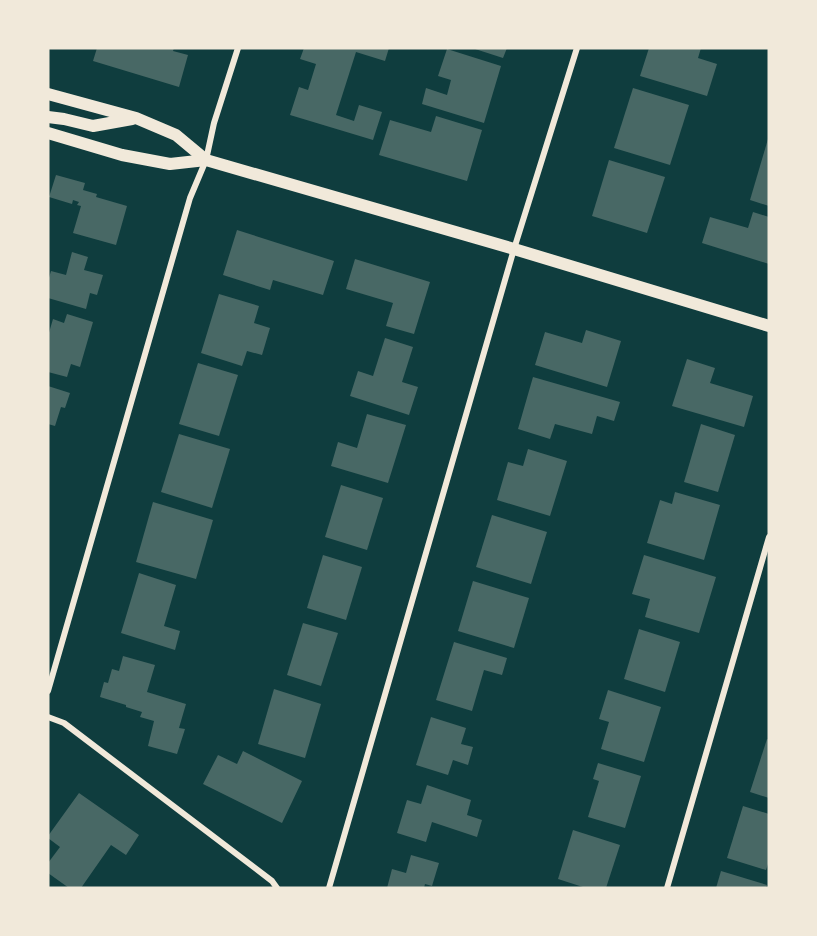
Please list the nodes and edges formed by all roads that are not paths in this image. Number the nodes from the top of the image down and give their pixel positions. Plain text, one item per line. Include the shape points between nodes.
1 (238, 48) edge
2 (577, 48) edge
3 (48, 94) edge
4 (48, 117) edge
5 (136, 118) junction
6 (48, 133) edge
7 (206, 160) junction
8 (514, 249) junction
9 (769, 326) edge
10 (769, 537) edge
11 (48, 691) edge
12 (48, 717) edge
13 (277, 888) edge
14 (329, 888) edge
15 (667, 888) edge

1 - 7 street
2 - 8 street
3 - 5 main road
4 - 5 main road via 93,126
5 - 7 main road via 176,135
6 - 7 main road via 122,155 170,164
7 - 8 main road
7 - 11 street via 190,198
8 - 9 main road
8 - 14 street
10 - 15 street
12 - 13 street via 64,723

